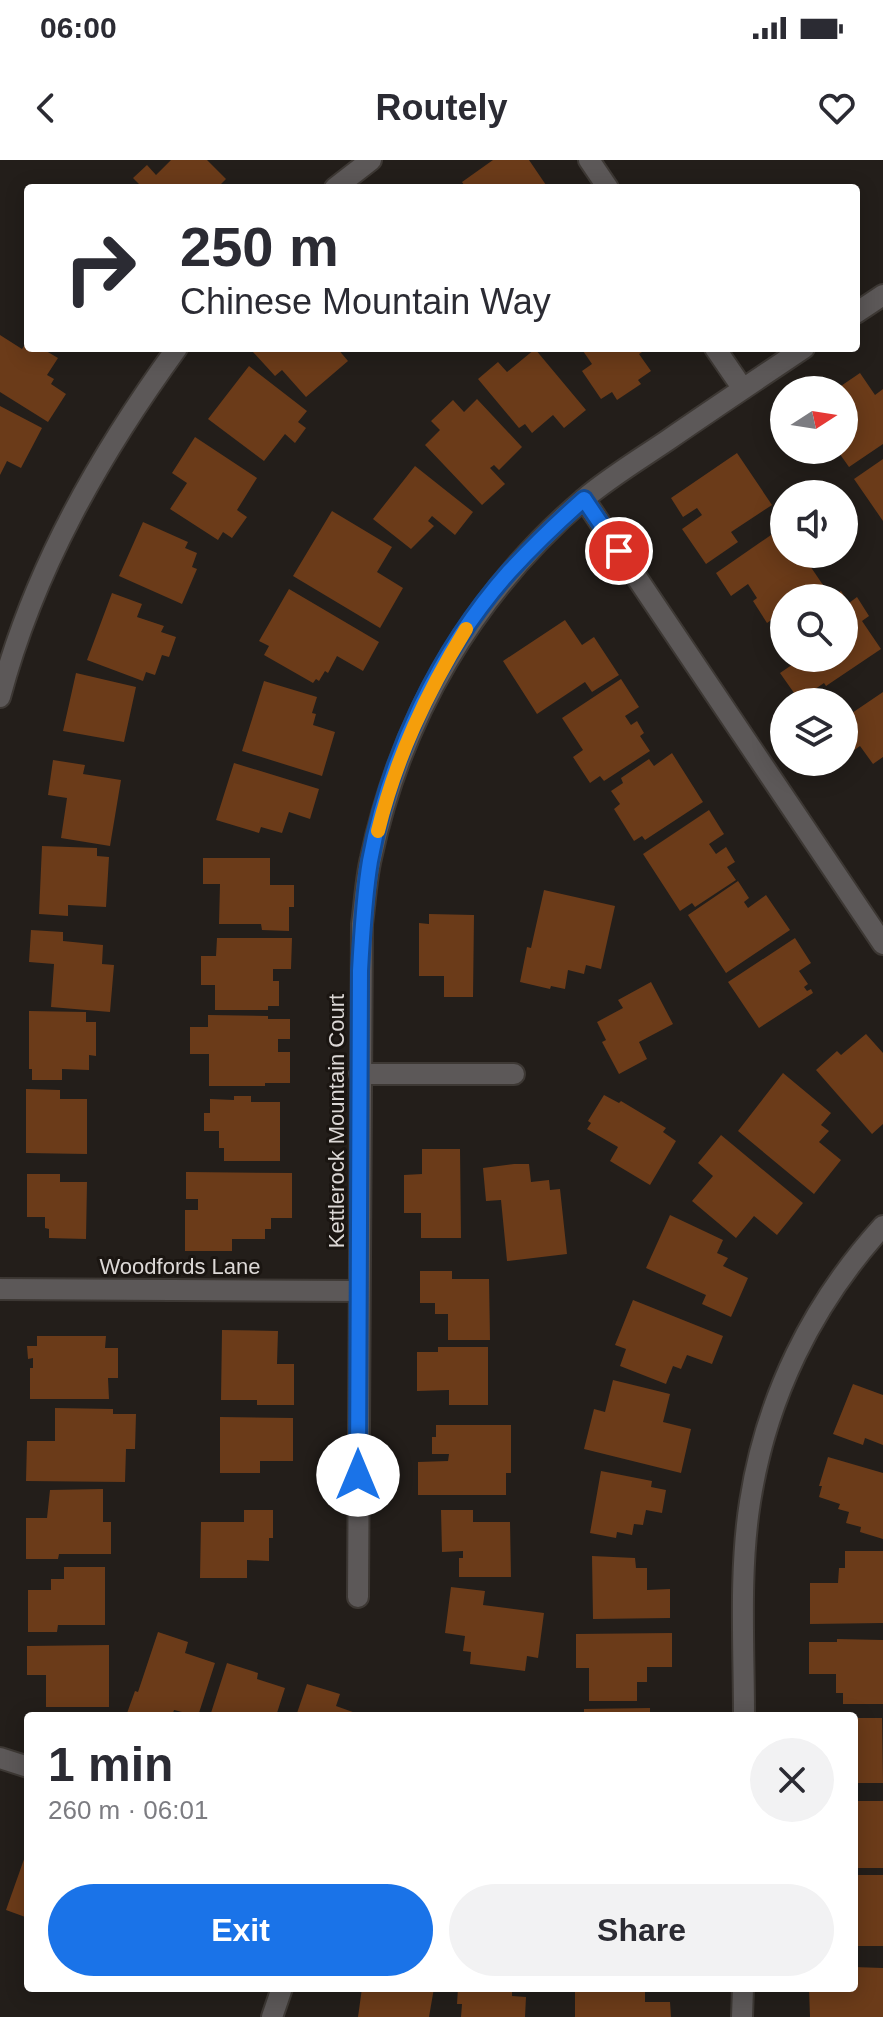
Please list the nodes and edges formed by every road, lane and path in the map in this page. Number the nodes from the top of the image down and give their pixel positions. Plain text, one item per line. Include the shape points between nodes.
1 (371, 160) edge
2 (589, 160) edge
3 (340, 184) edge
4 (605, 184) edge
5 (883, 295) edge
6 (860, 310) edge
7 (174, 352) edge
8 (718, 352) edge
9 (798, 352) edge
10 (743, 389) junction
11 (584, 499) junction
12 (0, 697) edge
13 (883, 944) edge
14 (360, 1074) junction
15 (514, 1074) dead end
16 (883, 1226) edge
17 (0, 1289) edge
18 (359, 1291) junction
19 (358, 1597) dead end
20 (744, 1712) edge
21 (0, 1758) edge
22 (24, 1766) edge
23 (281, 1992) edge
24 (743, 1992) edge
25 (272, 2017) edge
26 (742, 2017) edge

1 - 3 street
2 - 4 street
5 - 6 street
7 - 12 street via 89,480 44,572
8 - 10 street
9 - 10 street, Kettlerock Mountain Court
10 - 11 street, Kettlerock Mountain Court
11 - 13 street
11 - 14 street, Kettlerock Mountain Court via 508,574 469,625 407,738 370,860 362,940
14 - 15 street
14 - 18 street, Kettlerock Mountain Court
16 - 20 street via 828,1295 801,1342 762,1442 744,1557
17 - 18 street, Woodfords Lane
18 - 19 street, Kettlerock Mountain Court
21 - 22 street
23 - 25 street
24 - 26 street

